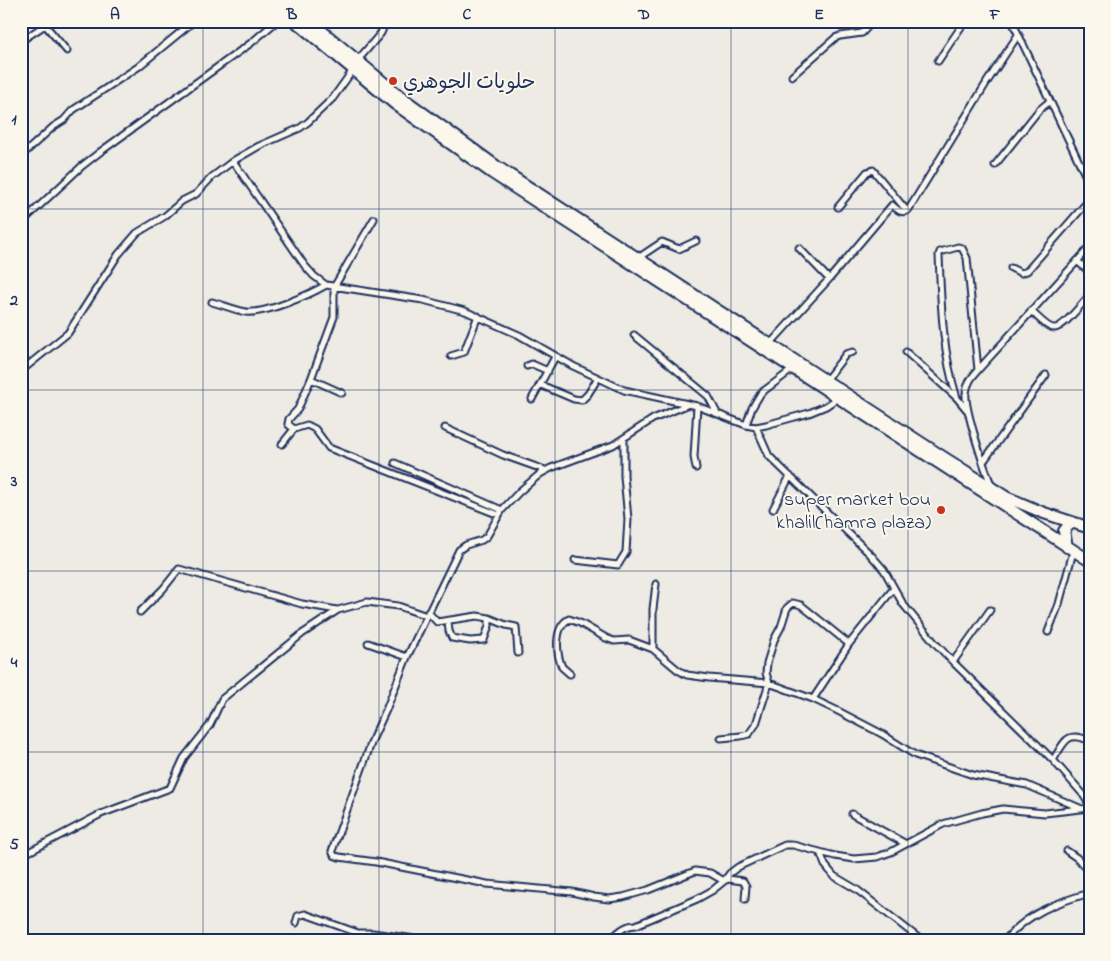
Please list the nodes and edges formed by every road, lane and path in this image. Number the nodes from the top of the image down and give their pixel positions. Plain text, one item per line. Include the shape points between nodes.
1 (51, 21) edge
2 (194, 21) edge
3 (277, 21) edge
4 (295, 21) edge
5 (310, 21) edge
6 (386, 21) edge
7 (873, 21) edge
8 (965, 21) edge
9 (1012, 21) edge
10 (46, 26) junction
11 (1018, 35) junction
12 (21, 41) edge
13 (332, 46) junction
14 (67, 51) dead end
15 (938, 61) dead end
16 (355, 66) junction
17 (792, 76) dead end
18 (1050, 101) junction
19 (21, 156) edge
20 (233, 161) junction
21 (995, 166) dead end
22 (1090, 185) edge
23 (1090, 199) edge
24 (838, 207) dead end
25 (907, 211) junction
26 (374, 219) dead end
27 (21, 223) edge
28 (696, 240) dead end
29 (1090, 247) edge
30 (799, 248) dead end
31 (638, 258) junction
32 (1077, 261) junction
33 (1011, 268) dead end
34 (1090, 272) edge
35 (829, 279) junction
36 (326, 285) junction
37 (334, 287) junction
38 (1090, 295) edge
39 (212, 302) dead end
40 (1031, 311) junction
41 (478, 316) junction
42 (634, 335) dead end
43 (770, 344) junction
44 (853, 352) dead end
45 (906, 352) dead end
46 (451, 356) dead end
47 (556, 357) junction
48 (527, 366) dead end
49 (793, 369) junction
50 (978, 370) junction
51 (21, 371) edge
52 (548, 371) junction
53 (1046, 374) dead end
54 (598, 378) junction
55 (311, 379) junction
56 (826, 380) junction
57 (541, 385) junction
58 (342, 393) dead end
59 (838, 398) junction
60 (957, 398) junction
61 (532, 399) dead end
62 (689, 404) junction
63 (697, 406) junction
64 (969, 412) junction
65 (717, 413) junction
66 (746, 425) junction
67 (756, 427) junction
68 (446, 428) dead end
69 (294, 429) junction
70 (624, 438) junction
71 (282, 444) dead end
72 (983, 462) junction
73 (395, 464) dead end
74 (696, 468) dead end
75 (545, 470) junction
76 (790, 476) junction
77 (993, 488) junction
78 (773, 509) dead end
79 (501, 512) junction
80 (1072, 523) junction
81 (1090, 528) edge
82 (1070, 549) junction
83 (575, 560) dead end
84 (1090, 561) edge
85 (656, 584) dead end
86 (894, 588) junction
87 (338, 610) junction
88 (990, 610) dead end
89 (140, 612) dead end
90 (428, 614) junction
91 (489, 618) junction
92 (448, 621) junction
93 (1048, 632) dead end
94 (368, 643) dead end
95 (849, 644) junction
96 (653, 649) junction
97 (518, 653) dead end
98 (407, 657) junction
99 (953, 662) junction
100 (570, 674) dead end
101 (769, 683) junction
102 (813, 699) junction
103 (721, 738) dead end
104 (1090, 741) edge
105 (1053, 760) junction
106 (1090, 806) edge
107 (1082, 809) junction
108 (852, 814) dead end
109 (906, 844) junction
110 (1066, 851) dead end
111 (820, 852) junction
112 (21, 856) edge
113 (1090, 872) edge
114 (724, 881) junction
115 (1090, 893) edge
116 (744, 899) dead end
117 (296, 923) dead end
118 (422, 940) edge
119 (526, 940) edge
120 (535, 940) edge
121 (609, 940) edge
122 (921, 940) edge
123 (1005, 940) edge

1 - 10 street
2 - 19 street via 138,67 73,110
3 - 27 street via 82,166
4 - 13 highway
5 - 13 highway
6 - 16 street via 381,33
7 - 17 street via 862,33 835,38
8 - 15 street
9 - 11 street
10 - 12 street
10 - 14 street
11 - 18 street
11 - 25 street
13 - 16 highway
16 - 20 street via 333,98 308,122
16 - 31 highway via 496,166
16 - 49 highway via 444,140
18 - 21 street via 1039,110
18 - 22 street
20 - 36 street via 305,266
20 - 51 street via 212,176 196,194 132,238 68,333
23 - 33 street via 1027,271 1021,273
24 - 25 street via 867,172 874,170
25 - 35 street via 900,212 892,206
26 - 37 street
28 - 31 street via 680,249 662,242
29 - 32 street
30 - 35 street
31 - 43 highway
32 - 34 street
32 - 40 street
35 - 43 street
36 - 37 street
36 - 39 street via 260,311 239,310
37 - 41 street via 423,300
37 - 55 street via 334,317
38 - 40 street via 1058,328 1051,327
40 - 50 street
41 - 46 street via 464,352
41 - 47 street
42 - 65 street via 708,396
43 - 56 highway
44 - 56 street via 846,354
45 - 60 street
47 - 52 street
47 - 54 street
48 - 52 street via 532,364
49 - 59 highway
49 - 66 street via 761,393
50 - 60 street via 967,258 958,247 939,255 945,344
50 - 64 street via 966,388
52 - 57 street
53 - 72 street
54 - 57 street via 582,400
54 - 62 street via 624,390
55 - 58 street
55 - 69 street via 298,409 289,420 288,424
56 - 77 highway
57 - 61 street
59 - 67 street via 809,413
59 - 82 highway
60 - 64 street
62 - 63 street
62 - 70 street via 652,419
63 - 65 street
63 - 74 street
64 - 72 street
65 - 66 street
66 - 67 street
67 - 76 street via 769,456
68 - 75 street via 503,455
69 - 71 street
69 - 79 street via 307,425 315,429 329,448
70 - 75 street
70 - 83 street via 628,519 626,552 618,564
72 - 77 street
73 - 79 street
75 - 79 street
76 - 78 street
76 - 86 street via 871,555
77 - 80 highway via 1006,497
79 - 90 street via 487,536 460,550
80 - 81 highway
80 - 82 highway via 1064,531
82 - 84 highway
82 - 93 street via 1059,604
85 - 96 street
86 - 95 street
86 - 99 street via 912,615
87 - 89 street via 302,604 179,570
87 - 90 street via 367,602
87 - 112 street via 302,634 222,699 210,725 184,758 170,788 101,814
88 - 99 street
90 - 92 street via 437,622
90 - 98 street
91 - 92 street via 478,616
91 - 92 street via 484,640 470,642 452,638
91 - 97 street via 516,627
94 - 98 street
95 - 101 street via 801,605 793,603 787,608 766,663
95 - 102 street
96 - 100 street via 629,640 614,641 569,619 558,634 558,650 561,666
96 - 101 street via 687,674
98 - 114 street via 333,846 336,857 487,884 609,899 644,891 695,871 710,873
99 - 105 street
101 - 102 street
101 - 103 street via 756,724 749,734
102 - 107 street via 882,734 915,755 973,775 1026,785
104 - 105 street via 1070,737
105 - 106 street
106 - 107 street
107 - 109 street via 1045,813 992,810 943,824
108 - 109 street
109 - 111 street via 877,857 854,858
110 - 113 street
111 - 114 street via 785,845 738,867
111 - 122 street via 834,876 856,888
114 - 116 street via 743,882 746,886
114 - 121 street via 697,899 630,925
115 - 123 street via 1056,903 1033,915
117 - 118 street via 298,916 305,914 358,933
119 - 120 street

